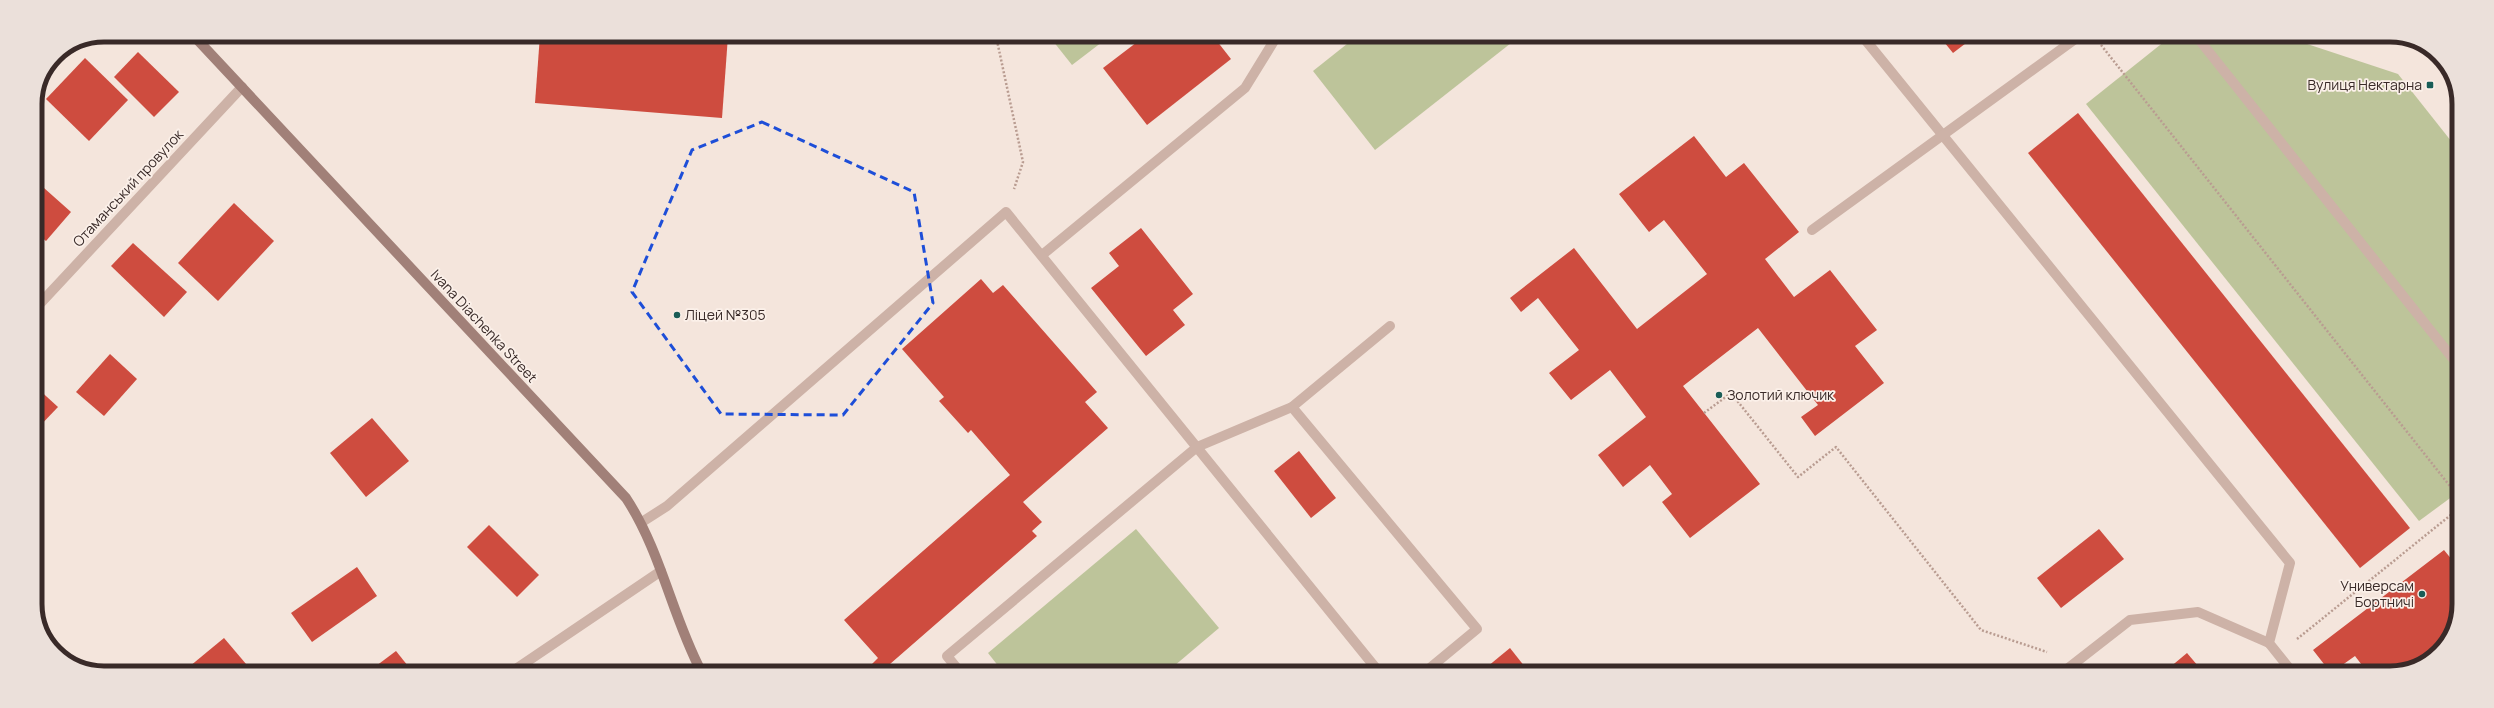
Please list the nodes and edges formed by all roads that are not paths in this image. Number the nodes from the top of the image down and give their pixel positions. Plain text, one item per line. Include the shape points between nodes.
1 (200, 42) edge
2 (1273, 42) edge
3 (1867, 42) edge
4 (2071, 42) edge
5 (2201, 42) edge
6 (242, 87) junction
7 (1944, 135) junction
8 (1812, 230) dead end
9 (1042, 256) junction
10 (42, 301) edge
11 (1390, 326) dead end
12 (2452, 357) edge
13 (1292, 407) junction
14 (1197, 447) junction
15 (642, 522) junction
16 (661, 571) junction
17 (2269, 643) junction
18 (520, 666) edge
19 (698, 666) edge
20 (955, 666) edge
21 (1374, 666) edge
22 (1432, 666) edge
23 (2071, 666) edge
24 (2287, 666) edge

1 - 6 street, Ivana Diachenka Street
2 - 9 street via 1245,88
3 - 7 street
4 - 7 street
5 - 12 street
6 - 10 street, Отаманський провулок
6 - 15 street, Ivana Diachenka Street via 626,498
7 - 8 street
7 - 17 street via 2290,562
9 - 14 street
9 - 15 street via 1006,212 667,506
11 - 13 street
13 - 14 street
13 - 22 street via 1476,630
14 - 20 street via 947,656
14 - 21 street
15 - 16 street, Ivana Diachenka Street
16 - 18 street
16 - 19 street, Ivana Diachenka Street via 688,646
17 - 23 street via 2198,612 2130,620
17 - 24 street

